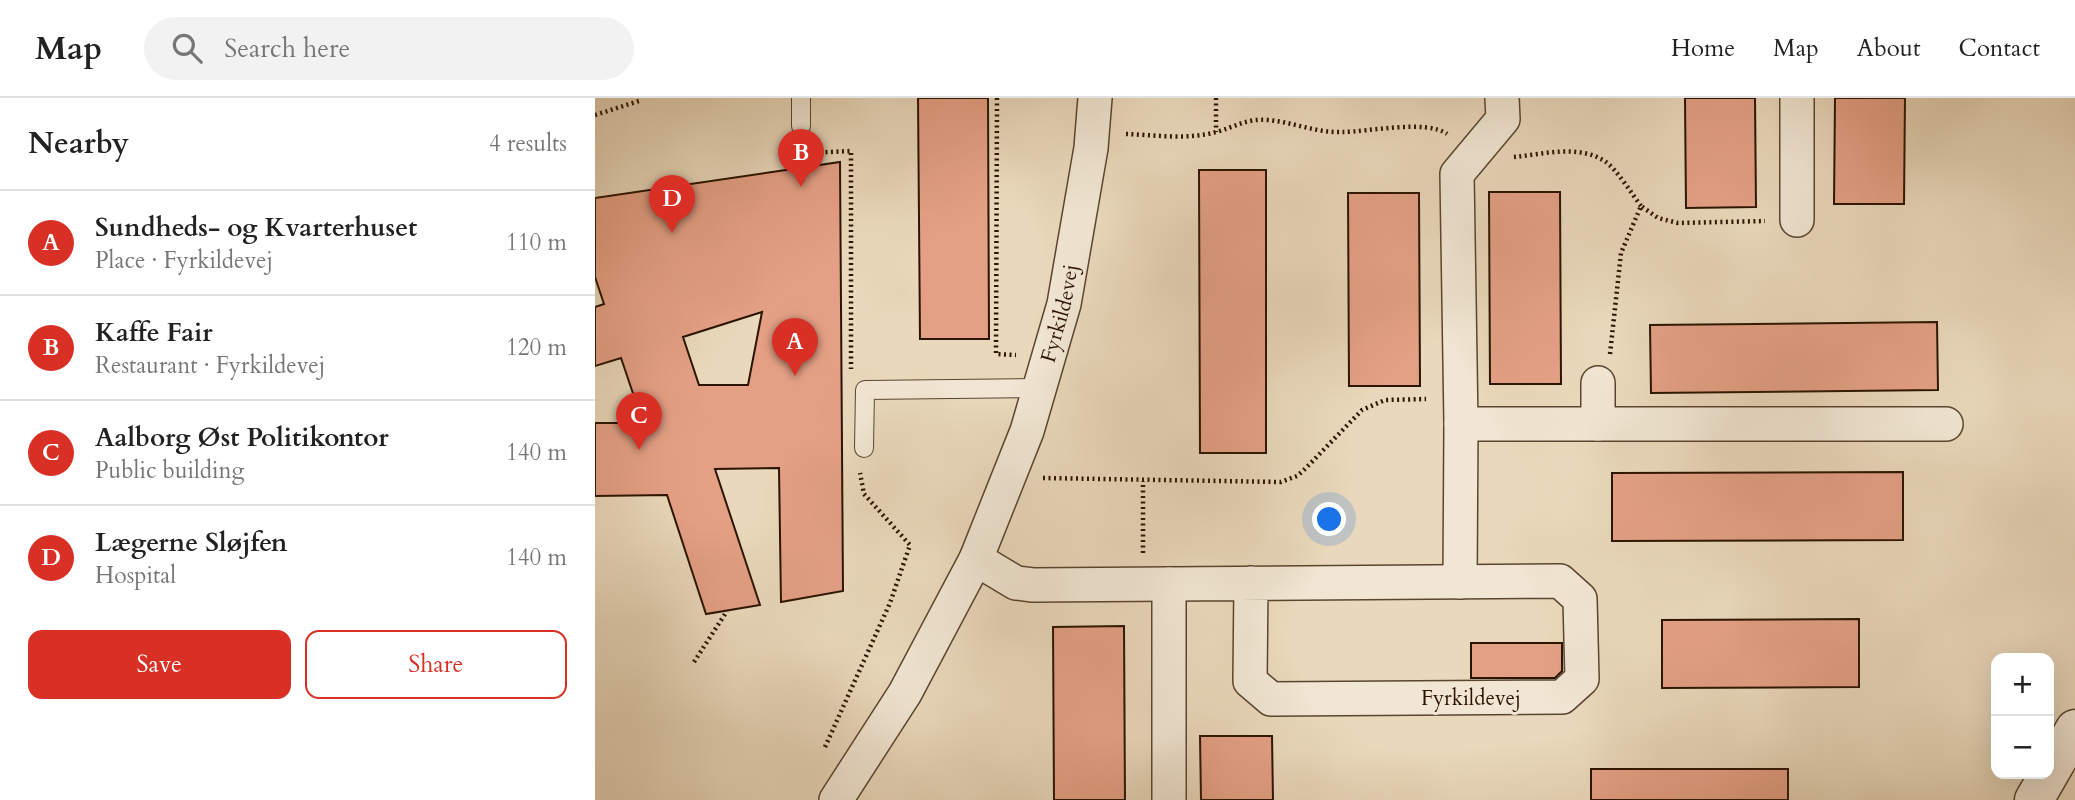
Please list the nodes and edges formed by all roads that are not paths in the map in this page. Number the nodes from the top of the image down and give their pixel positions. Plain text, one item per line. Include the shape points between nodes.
1 (801, 98) edge
2 (1095, 98) edge
3 (1502, 98) edge
4 (1797, 98) edge
5 (801, 126) road end
6 (1797, 220) road end
7 (1598, 383) road end
8 (1039, 388) junction
9 (1461, 411) junction
10 (1598, 424) junction
11 (1946, 424) dead end
12 (864, 448) road end
13 (976, 559) junction
14 (1460, 582) junction
15 (1251, 583) junction
16 (1156, 584) junction
17 (2075, 729) edge
18 (836, 800) edge
19 (1169, 800) edge
20 (2035, 800) edge

1 - 5 lane
2 - 8 street, Fyrkildevej via 1064,304
3 - 9 street via 1503,119 1457,174
4 - 6 street
7 - 10 street
8 - 12 lane via 865,390
8 - 13 street, Fyrkildevej via 1027,431
9 - 10 street
9 - 14 street
10 - 11 street
13 - 16 street, Fyrkildevej via 1016,583
13 - 18 street, Fyrkildevej via 905,693
14 - 15 street, Fyrkildevej
14 - 15 street, Fyrkildevej via 1560,581 1580,598 1582,678 1562,697 1271,699 1250,681
15 - 16 street, Fyrkildevej
16 - 19 street
17 - 20 street

